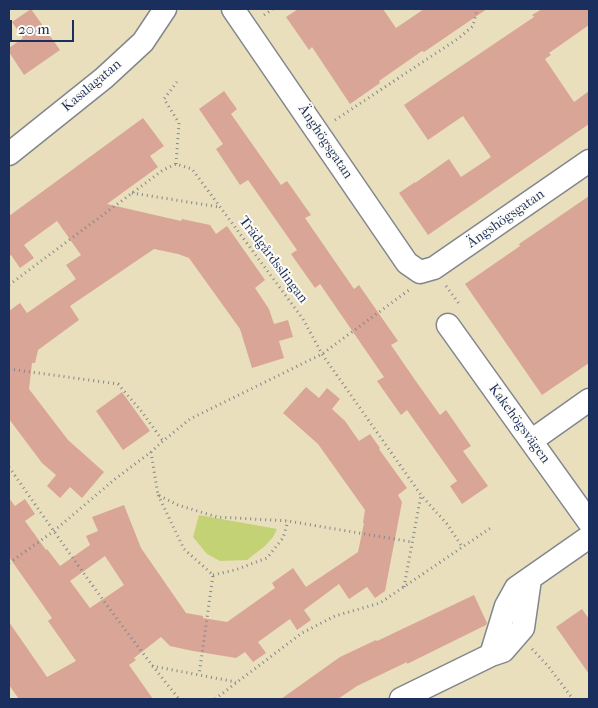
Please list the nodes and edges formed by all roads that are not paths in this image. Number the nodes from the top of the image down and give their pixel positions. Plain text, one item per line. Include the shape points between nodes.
1 (165, 9) edge
2 (233, 9) edge
3 (9, 154) edge
4 (589, 161) edge
5 (420, 272) joint
6 (448, 325) dead end
7 (589, 400) edge
8 (531, 441) junction
9 (589, 522) edge
10 (589, 537) edge
11 (530, 579) junction
12 (491, 655) junction
13 (401, 699) edge

1 - 3 street, Kasalagatan via 143,42 104,78
2 - 5 street, Änghögsgatan via 407,263
4 - 5 street, Ängshögsgatan via 434,268
6 - 8 street, Kakehögsvägen
7 - 8 street
8 - 9 street, Kakehögsvägen
10 - 11 street
11 - 12 street via 516,588 506,606
11 - 12 street via 523,628 503,651
12 - 13 street

